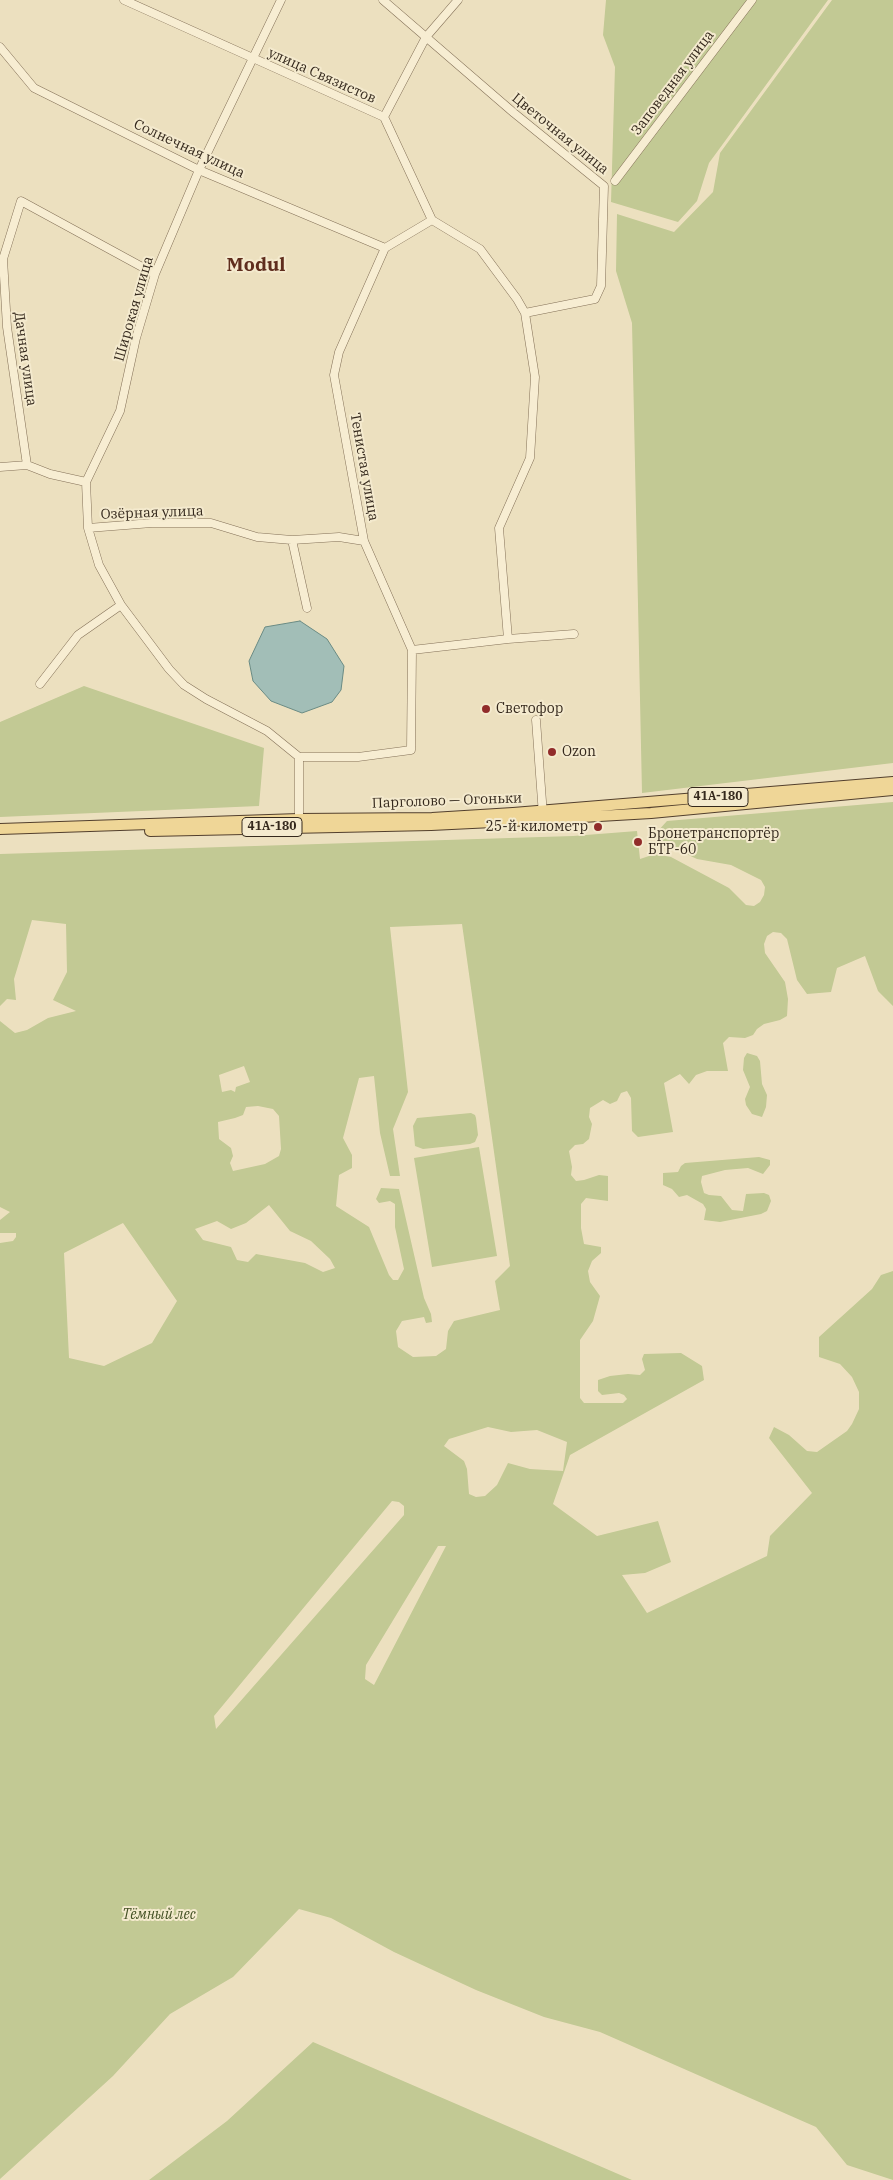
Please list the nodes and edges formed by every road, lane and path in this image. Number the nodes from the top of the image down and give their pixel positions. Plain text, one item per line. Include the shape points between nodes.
1 (124, 0) edge
2 (281, 0) edge
3 (382, 0) edge
4 (458, 0) edge
5 (752, 0) edge
6 (426, 37) junction
7 (0, 47) edge
8 (253, 58) junction
9 (384, 117) junction
10 (200, 170) junction
11 (615, 181) dead end
12 (432, 220) junction
13 (385, 248) junction
14 (155, 274) junction
15 (525, 313) junction
16 (27, 465) junction
17 (0, 467) edge
18 (86, 482) junction
19 (88, 528) junction
20 (292, 540) junction
21 (364, 541) junction
22 (121, 606) junction
23 (307, 608) dead end
24 (574, 634) dead end
25 (508, 639) junction
26 (412, 650) junction
27 (40, 684) dead end
28 (536, 720) dead end
29 (299, 757) junction
30 (893, 782) edge
31 (893, 790) edge
32 (543, 815) junction
33 (299, 819) junction
34 (0, 829) edge
35 (0, 835) edge

1 - 8 street, улица Связистов
2 - 8 street, Широкая улица
3 - 6 street, Цветочная улица
4 - 6 street
5 - 11 street, Заповедная улица
6 - 9 street
6 - 15 street, Цветочная улица via 604,186 601,286 595,299
7 - 10 street, Солнечная улица via 34,88
8 - 9 street, улица Связистов
8 - 10 street, Широкая улица
9 - 12 street, улица Связистов
10 - 13 street, Солнечная улица
10 - 14 street, Широкая улица
12 - 13 street
12 - 15 street via 480,249
13 - 21 street, Тенистая улица via 338,352 334,375
14 - 16 street, Дачная улица via 21,201 3,259 7,327
14 - 18 street, Широкая улица via 136,338 120,411
15 - 25 street via 535,377 530,458 499,528
16 - 17 street
16 - 18 street
18 - 19 street, Широкая улица
19 - 20 street, Озёрная улица via 211,523 257,537
19 - 22 street, Широкая улица via 99,565
20 - 21 street, Озёрная улица via 340,537
20 - 23 street
21 - 26 street, Тенистая улица
22 - 27 street via 78,636
22 - 29 street, Широкая улица via 184,685 267,731
24 - 25 street
25 - 26 street
26 - 29 street via 411,750 358,758
28 - 32 street
29 - 33 street
30 - 32 main road, Парголово — Огоньки / 41А-180
31 - 32 main road, Парголово — Огоньки / 41А-180 via 651,813
32 - 33 main road, Парголово — Огоньки / 41А-180
32 - 35 main road, Парголово — Огоньки / 41А-180 via 431,825
33 - 34 main road, Парголово — Огоньки / 41А-180

